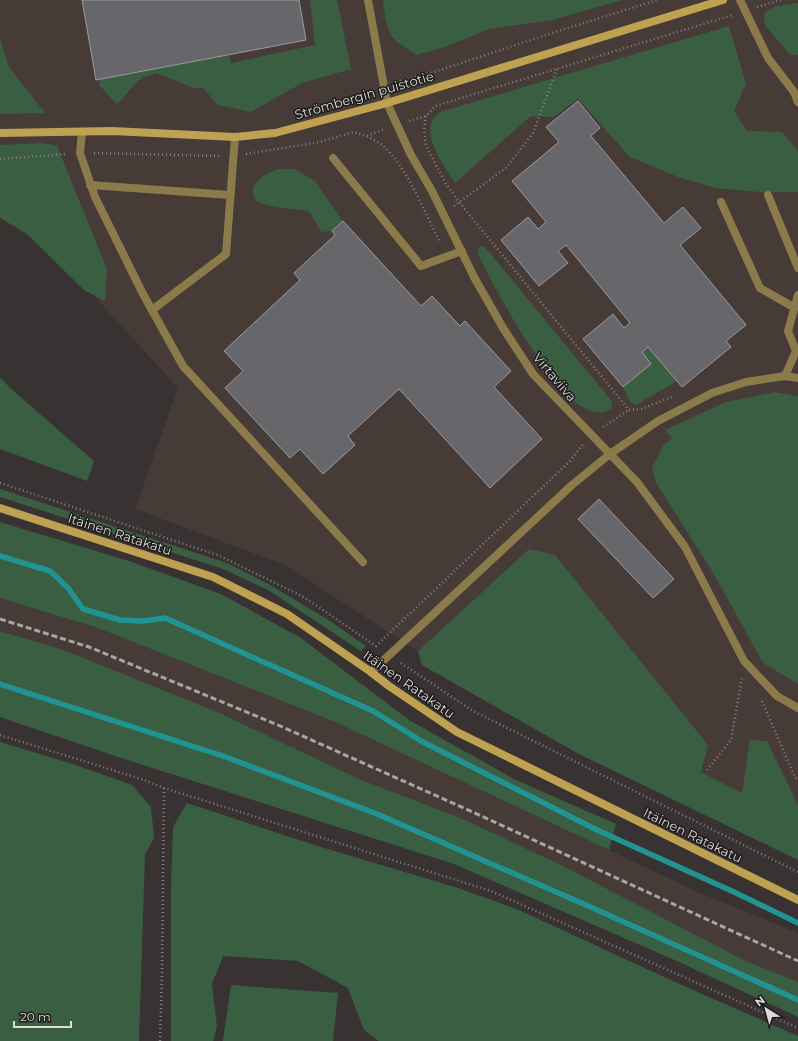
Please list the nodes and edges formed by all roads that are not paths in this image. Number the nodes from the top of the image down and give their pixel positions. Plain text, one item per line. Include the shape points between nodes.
1 (368, 0) edge
2 (723, 0) edge
3 (740, 0) edge
4 (798, 102) edge
5 (387, 103) junction
6 (82, 132) junction
7 (0, 133) edge
8 (235, 136) junction
9 (333, 158) dead end
10 (90, 185) junction
11 (230, 195) junction
12 (768, 195) dead end
13 (721, 202) dead end
14 (462, 251) junction
15 (798, 268) edge
16 (798, 296) edge
17 (794, 308) junction
18 (152, 310) junction
19 (797, 350) edge
20 (785, 376) junction
21 (798, 378) edge
22 (610, 454) junction
23 (0, 508) edge
24 (363, 562) dead end
25 (371, 672) junction
26 (798, 708) edge
27 (798, 900) edge

1 - 5 street, Virtaviiva
2 - 5 street, Strömbergin puistotie
3 - 4 street via 768,58 794,92
5 - 8 street, Strömbergin puistotie via 275,133
5 - 14 street, Virtaviiva via 411,155
6 - 7 street, Strömbergin puistotie
6 - 8 street, Strömbergin puistotie via 112,130
6 - 10 street via 80,153
8 - 11 street
9 - 14 street via 421,266
10 - 11 street
10 - 18 street
11 - 18 street via 226,254
12 - 15 street
13 - 17 street via 760,288
14 - 22 street, Virtaviiva via 503,328 534,374
16 - 17 street
17 - 19 street via 788,331
18 - 24 street via 183,366
19 - 20 street
20 - 21 street
20 - 22 street via 746,382 712,393 658,421
22 - 25 street via 572,485
22 - 26 street, Virtaviiva via 637,482 685,547 744,661 777,696
23 - 25 street, Itäinen Ratakatu via 213,577 287,614
25 - 27 street, Itäinen Ratakatu via 457,732

